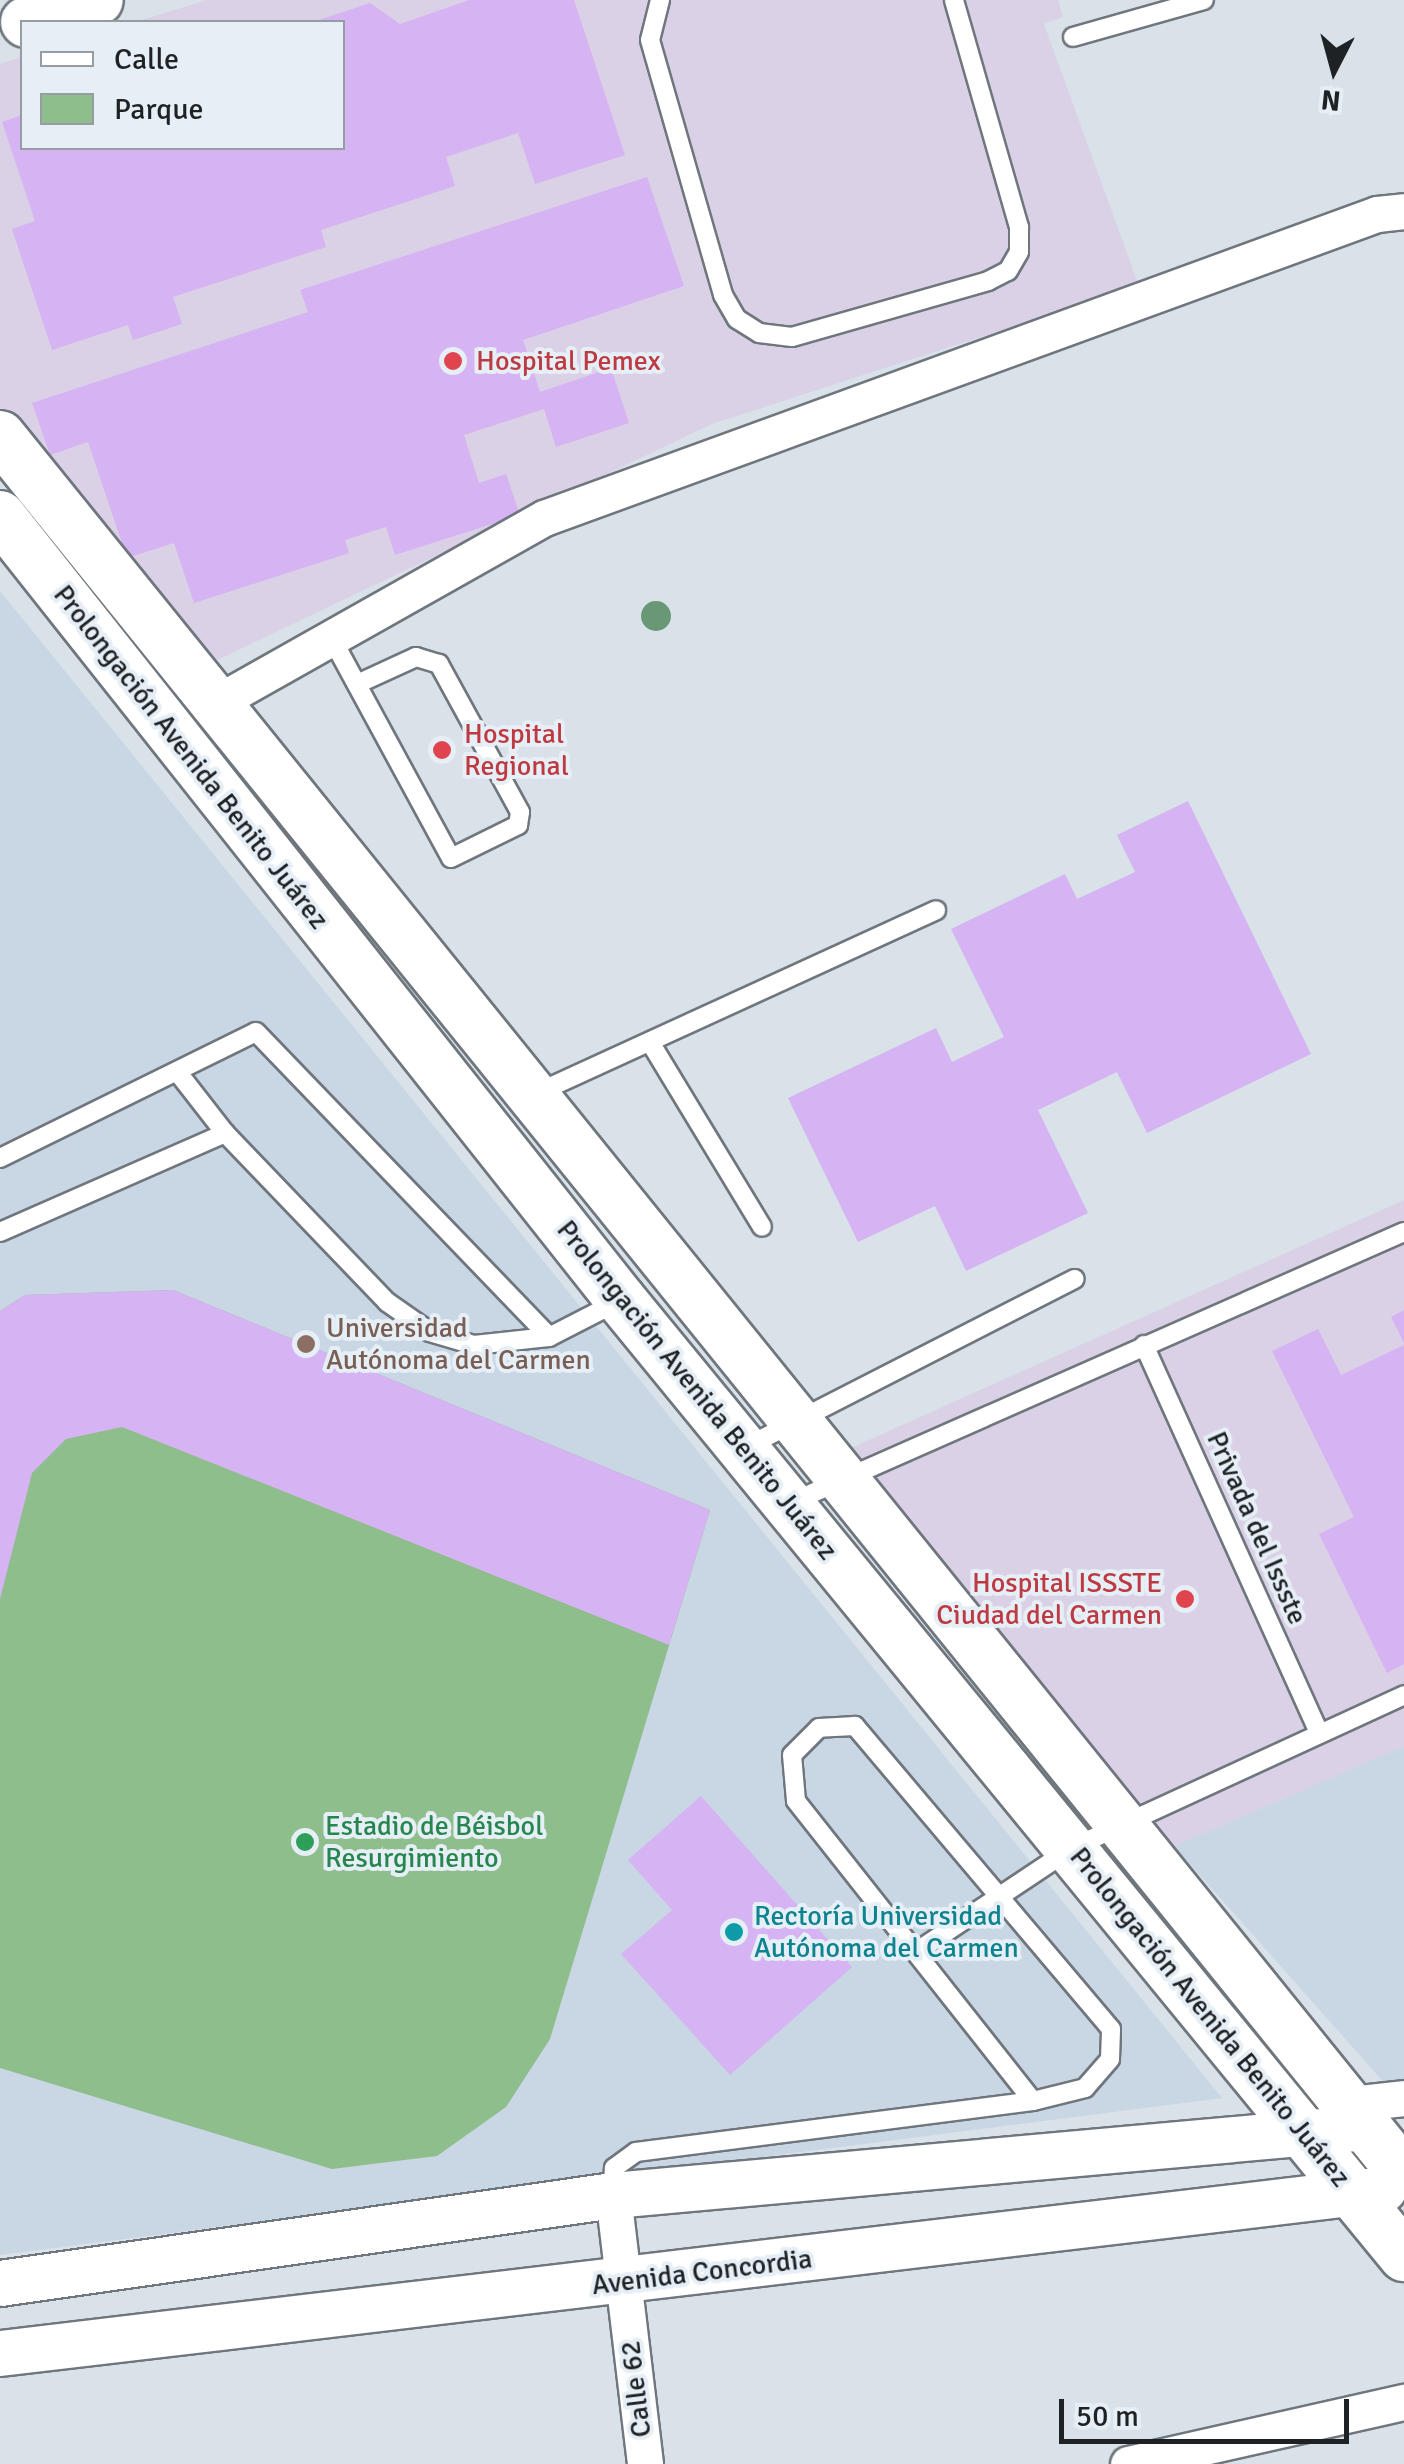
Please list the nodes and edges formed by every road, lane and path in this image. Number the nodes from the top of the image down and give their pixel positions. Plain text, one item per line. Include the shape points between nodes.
1 (98, 0) edge
2 (660, 0) edge
3 (954, 0) edge
4 (1204, 0) edge
5 (34, 20) edge
6 (1073, 37) dead end
7 (1404, 210) edge
8 (0, 436) edge
9 (0, 516) edge
10 (331, 637) junction
11 (357, 684) junction
12 (214, 704) junction
13 (936, 910) dead end
14 (650, 1042) junction
15 (179, 1074) junction
16 (531, 1096) junction
17 (225, 1134) junction
18 (0, 1158) edge
19 (762, 1226) dead end
20 (0, 1232) edge
21 (1404, 1232) edge
22 (1075, 1279) dead end
23 (621, 1300) junction
24 (549, 1337) junction
25 (1144, 1345) junction
26 (792, 1418) junction
27 (746, 1448) junction
28 (840, 1478) junction
29 (789, 1503) junction
30 (1404, 1695) edge
31 (1319, 1734) junction
32 (1120, 1823) junction
33 (1072, 1848) junction
34 (997, 1898) junction
35 (919, 1950) junction
36 (1034, 2101) junction
37 (1373, 2110) edge
38 (1304, 2136) junction
39 (1404, 2174) edge
40 (1404, 2186) edge
41 (1354, 2194) junction
42 (613, 2195) junction
43 (1404, 2256) edge
44 (623, 2282) junction
45 (0, 2283) edge
46 (0, 2353) edge
47 (1404, 2402) edge
48 (1148, 2463) edge
49 (645, 2464) edge

1 - 5 main road
2 - 3 lane via 650,40 724,295 737,319 759,334 792,337 988,281 1008,271 1019,252 1019,227
4 - 6 lane
7 - 10 street via 1377,214 544,518
8 - 12 main road, Prolongación Avenida Benito Juárez
9 - 23 main road, Prolongación Avenida Benito Juárez
10 - 11 lane
10 - 12 street
11 - 11 lane via 416,657 439,664 520,812 518,825 451,858
12 - 16 main road, Prolongación Avenida Benito Juárez
13 - 14 lane
14 - 16 lane
14 - 19 lane
15 - 17 lane
15 - 18 lane
15 - 24 lane via 256,1032
16 - 26 main road, Prolongación Avenida Benito Juárez
17 - 20 lane
17 - 24 lane via 387,1302 430,1332 474,1345
21 - 25 lane
22 - 26 lane
23 - 24 lane
23 - 27 main road, Prolongación Avenida Benito Juárez
25 - 28 lane
25 - 31 lane, Privada del Issste
26 - 27 lane
26 - 28 main road, Prolongación Avenida Benito Juárez
27 - 29 main road, Prolongación Avenida Benito Juárez
28 - 29 lane
28 - 32 main road, Prolongación Avenida Benito Juárez
29 - 33 main road, Prolongación Avenida Benito Juárez
30 - 31 lane
31 - 32 lane
32 - 33 lane
32 - 37 main road, Prolongación Avenida Benito Juárez
33 - 34 lane
33 - 38 main road, Prolongación Avenida Benito Juárez
34 - 35 lane
34 - 35 lane via 856,1726 819,1728 792,1755 796,1802
34 - 36 lane via 1111,2029 1110,2059 1085,2088
35 - 36 lane
36 - 42 lane via 636,2152 614,2168
37 - 38 street
37 - 39 main road, Prolongación Avenida Benito Juárez
38 - 41 main road, Prolongación Avenida Benito Juárez
38 - 42 street
40 - 41 street, Avenida Concordia
41 - 43 main road, Prolongación Avenida Benito Juárez
41 - 44 street, Avenida Concordia
42 - 44 street, Calle 62
42 - 45 street
44 - 46 street, Avenida Concordia
44 - 49 street, Calle 62
47 - 48 street

